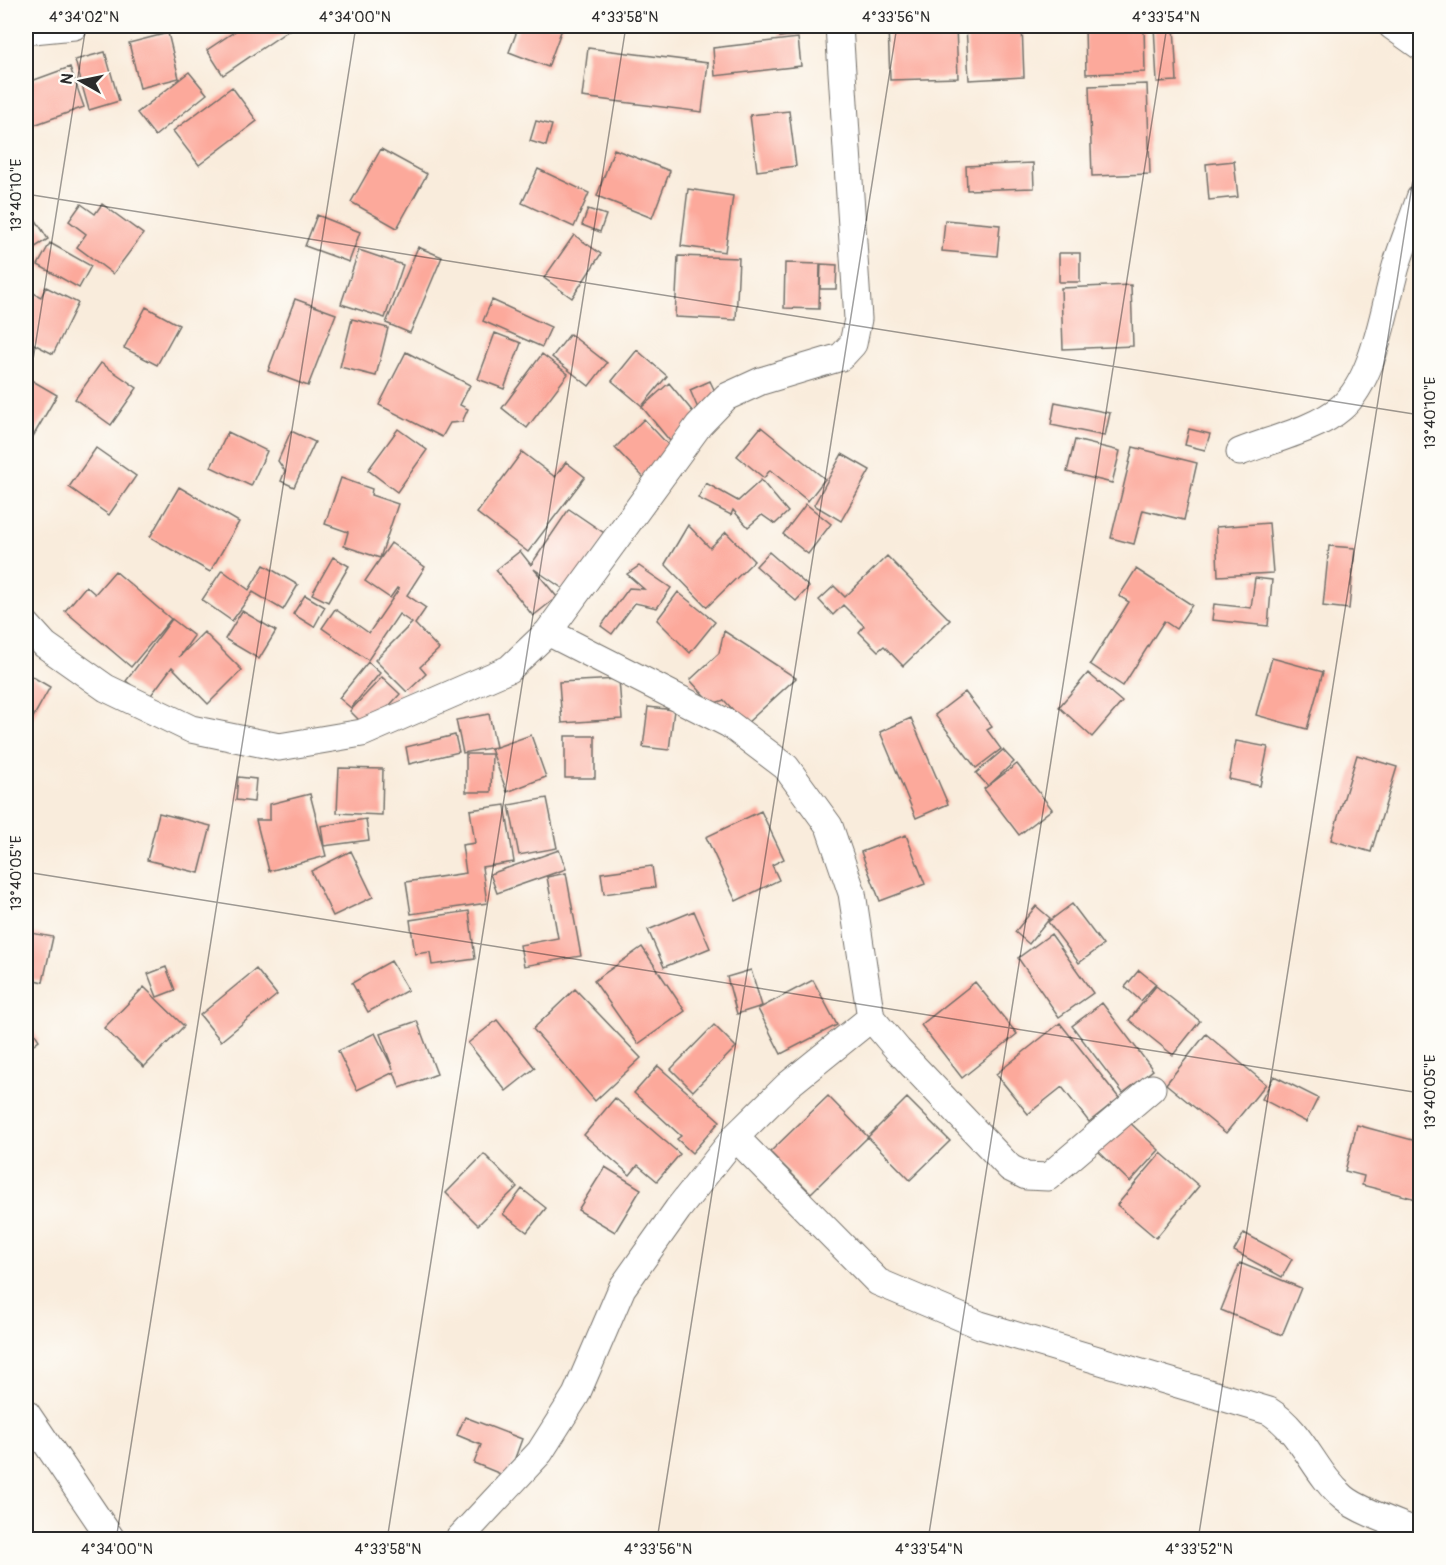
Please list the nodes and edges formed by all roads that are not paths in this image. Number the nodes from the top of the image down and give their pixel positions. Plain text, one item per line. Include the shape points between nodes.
1 (27, 26) edge
2 (74, 26) edge
3 (839, 26) edge
4 (1392, 26) edge
5 (1420, 46) edge
6 (1420, 198) edge
7 (1240, 452) dead end
8 (26, 624) edge
9 (548, 632) junction
10 (871, 1018) junction
11 (1152, 1088) dead end
12 (735, 1137) junction
13 (26, 1413) edge
14 (1420, 1533) edge
15 (112, 1539) edge
16 (458, 1539) edge

1 - 2 street via 33,30
3 - 9 street via 858,319 853,344 841,357 761,381 726,397 699,425
4 - 5 street
6 - 7 street via 1397,262 1377,339 1360,382 1342,408 1310,426
8 - 9 street via 45,645 106,688 191,729 279,747 362,733 432,704 509,669
9 - 10 street via 729,724 786,767 829,826 852,893
10 - 11 street via 1010,1168 1026,1176 1048,1177
10 - 12 street via 788,1085
12 - 14 street via 878,1282 980,1325 1269,1410 1286,1422 1324,1478 1345,1500
12 - 16 street via 622,1288 576,1395 540,1452
13 - 15 street

